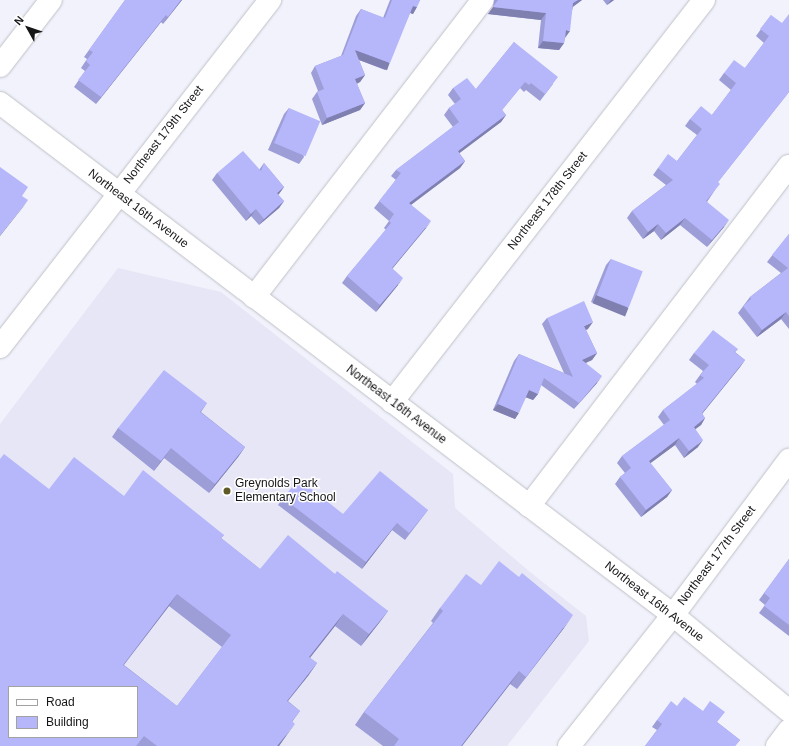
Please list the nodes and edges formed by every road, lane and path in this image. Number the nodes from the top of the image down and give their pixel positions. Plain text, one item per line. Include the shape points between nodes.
1 (51, 0) edge
2 (270, 0) edge
3 (483, 0) edge
4 (704, 0) edge
5 (0, 66) edge
6 (0, 103) edge
7 (789, 166) edge
8 (117, 194) junction
9 (254, 297) junction
10 (0, 347) edge
11 (392, 402) junction
12 (789, 460) edge
13 (529, 506) junction
14 (673, 615) junction
15 (789, 711) edge
16 (789, 730) edge
17 (569, 746) edge
18 (777, 746) edge

1 - 5 street
2 - 8 street, Northeast 179th Street
3 - 9 street
4 - 11 street, Northeast 178th Street
6 - 8 street, Northeast 16th Avenue
7 - 13 street
8 - 9 street, Northeast 16th Avenue
8 - 10 street, Northeast 179th Street
9 - 11 street, Northeast 16th Avenue
11 - 13 street, Northeast 16th Avenue
12 - 14 street, Northeast 177th Street
13 - 14 street, Northeast 16th Avenue
14 - 15 street, Northeast 16th Avenue
14 - 17 street, Northeast 177th Street
16 - 18 street

